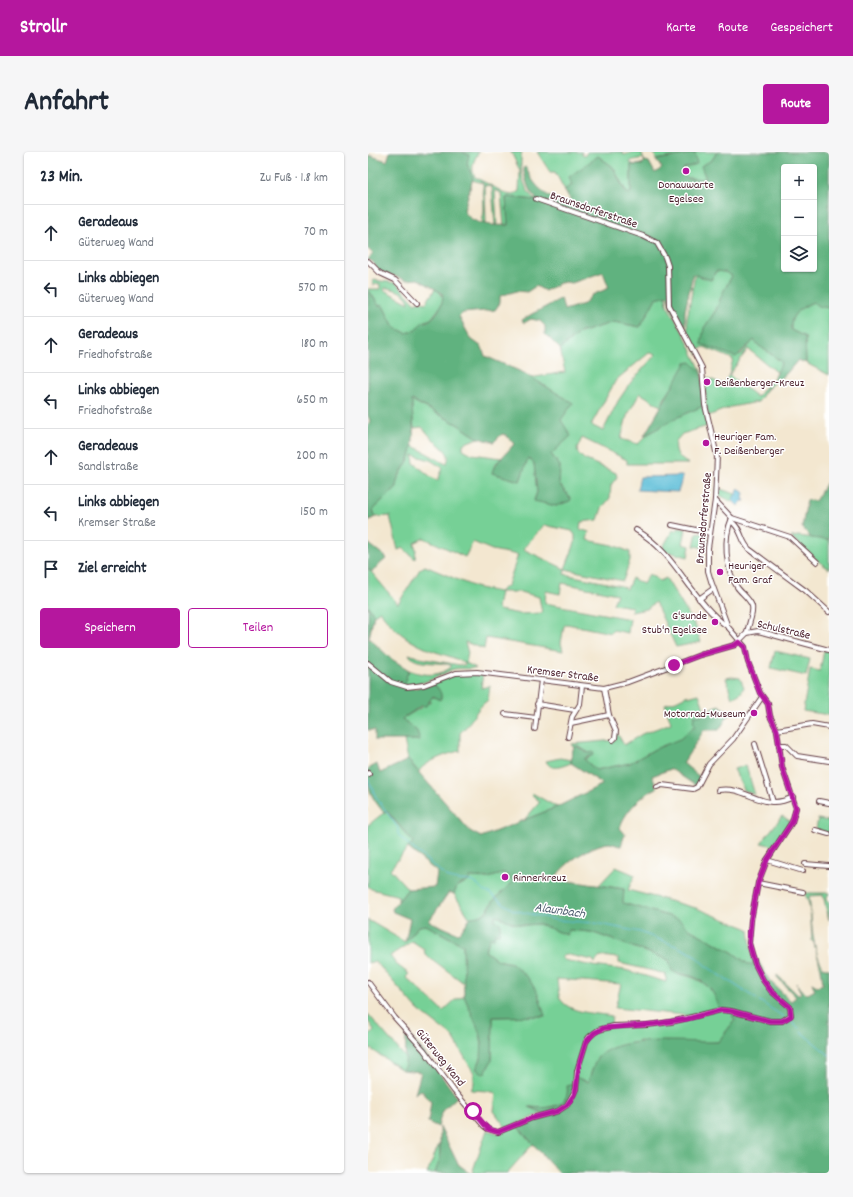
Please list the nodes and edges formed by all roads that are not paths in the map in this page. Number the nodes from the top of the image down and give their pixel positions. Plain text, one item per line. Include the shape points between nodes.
1 (536, 199) dead end
2 (368, 261) edge
3 (417, 303) dead end
4 (716, 500) junction
5 (732, 520) junction
6 (672, 525) dead end
7 (636, 530) dead end
8 (710, 533) junction
9 (818, 562) dead end
10 (713, 589) junction
11 (699, 599) junction
12 (829, 612) edge
13 (728, 627) junction
14 (747, 633) junction
15 (739, 642) junction
16 (829, 650) edge
17 (368, 663) edge
18 (541, 680) junction
19 (582, 686) junction
20 (604, 688) junction
21 (762, 697) junction
22 (537, 704) junction
23 (575, 710) junction
24 (505, 714) dead end
25 (609, 715) junction
26 (536, 718) junction
27 (571, 723) junction
28 (829, 727) edge
29 (535, 728) dead end
30 (777, 730) junction
31 (568, 737) dead end
32 (613, 740) dead end
33 (756, 744) dead end
34 (779, 745) junction
35 (829, 761) edge
36 (657, 786) dead end
37 (718, 790) dead end
38 (793, 797) junction
39 (818, 801) dead end
40 (773, 802) junction
41 (829, 803) edge
42 (815, 830) dead end
43 (829, 834) edge
44 (767, 860) junction
45 (805, 864) dead end
46 (829, 866) edge
47 (803, 871) dead end
48 (758, 883) junction
49 (804, 892) dead end
50 (368, 982) edge

1 - 4 street, Braunsdorferstraße via 643,236 661,249 668,266 668,305 702,368 704,405 717,456
2 - 3 street via 380,273 395,280
4 - 5 street
4 - 8 street, Braunsdorferstraße
5 - 9 street via 790,538
5 - 12 street via 750,549 806,591
5 - 14 street via 727,550 738,589 749,600 752,608
6 - 8 street
7 - 11 street via 680,571
8 - 10 street, Braunsdorferstraße via 708,571
10 - 11 street
10 - 13 street, Braunsdorferstraße
11 - 13 street
13 - 15 street, Braunsdorferstraße
14 - 15 street, Schulstraße
14 - 16 street, Schulstraße via 758,631
15 - 20 street, Kremser Straße via 628,682
15 - 21 street, Braunsdorferstraße via 745,647
17 - 18 street, Kremser Straße via 391,682 407,687 424,685 456,673 473,672
18 - 19 street, Kremser Straße
18 - 22 street
19 - 20 street, Kremser Straße
19 - 23 street via 580,704
20 - 25 street
21 - 30 street, Braunsdorferstraße via 768,704 770,716
21 - 36 street via 733,739 709,764 697,787 693,789
22 - 23 street
22 - 26 street
23 - 27 street
24 - 26 street
25 - 27 street
25 - 32 street via 616,731
26 - 29 street
27 - 31 street
28 - 30 street via 812,724
30 - 34 street, Braunsdorferstraße
33 - 40 street
34 - 35 street via 786,745 798,756
34 - 38 street, Braunsdorferstraße via 782,767
37 - 40 street via 731,790 763,802
38 - 40 street
38 - 44 street, Braunsdorferstraße via 795,814
39 - 41 street
42 - 43 street
44 - 47 street
44 - 48 street, Braunsdorferstraße
45 - 46 street
48 - 49 street
48 - 50 street, Güterweg Wand via 750,933 751,951 763,980 771,991 790,1007 791,1016 778,1022 726,1010 666,1023 614,1026 598,1030 586,1042 576,1089 567,1105 558,1111 498,1132 484,1126

